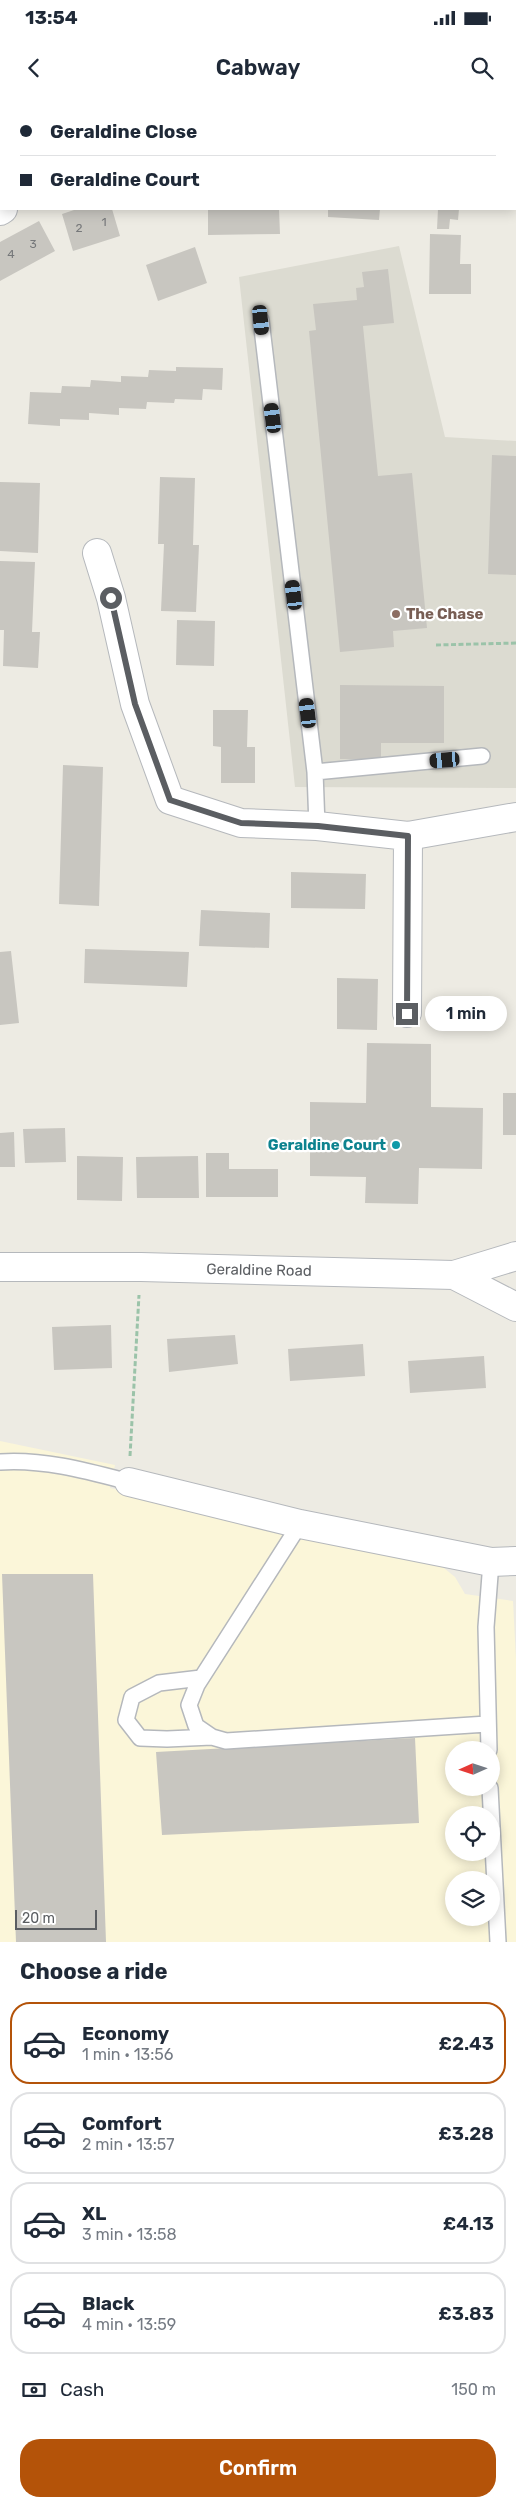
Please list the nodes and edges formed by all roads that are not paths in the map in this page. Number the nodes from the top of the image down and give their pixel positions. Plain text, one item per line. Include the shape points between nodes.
1 (261, 320) dead end
2 (97, 553) dead end
3 (482, 756) dead end
4 (315, 772) junction
5 (516, 817) edge
6 (318, 826) junction
7 (408, 836) junction
8 (407, 1014) dead end
9 (516, 1256) edge
10 (0, 1267) edge
11 (454, 1275) junction
12 (516, 1307) edge
13 (0, 1462) edge
14 (129, 1482) joint
15 (300, 1524) junction
16 (504, 1561) edge
17 (201, 1678) junction
18 (487, 1724) junction
19 (212, 1737) junction
20 (488, 1741) edge
21 (490, 1796) edge
22 (498, 1942) edge

1 - 4 lane
2 - 6 street via 111,598 135,704 170,800 241,823
3 - 4 lane
4 - 6 lane
5 - 7 street
6 - 7 street
7 - 8 street
9 - 11 street, Geraldine Road
10 - 11 street, Geraldine Road
11 - 12 street
13 - 14 lane via 24,1460
14 - 15 street
15 - 16 street
15 - 17 lane
16 - 18 lane via 486,1627
17 - 19 lane via 189,1705 196,1726
17 - 19 lane via 159,1683 132,1697 126,1720 140,1738
18 - 19 lane via 226,1741
18 - 20 lane
21 - 22 lane

